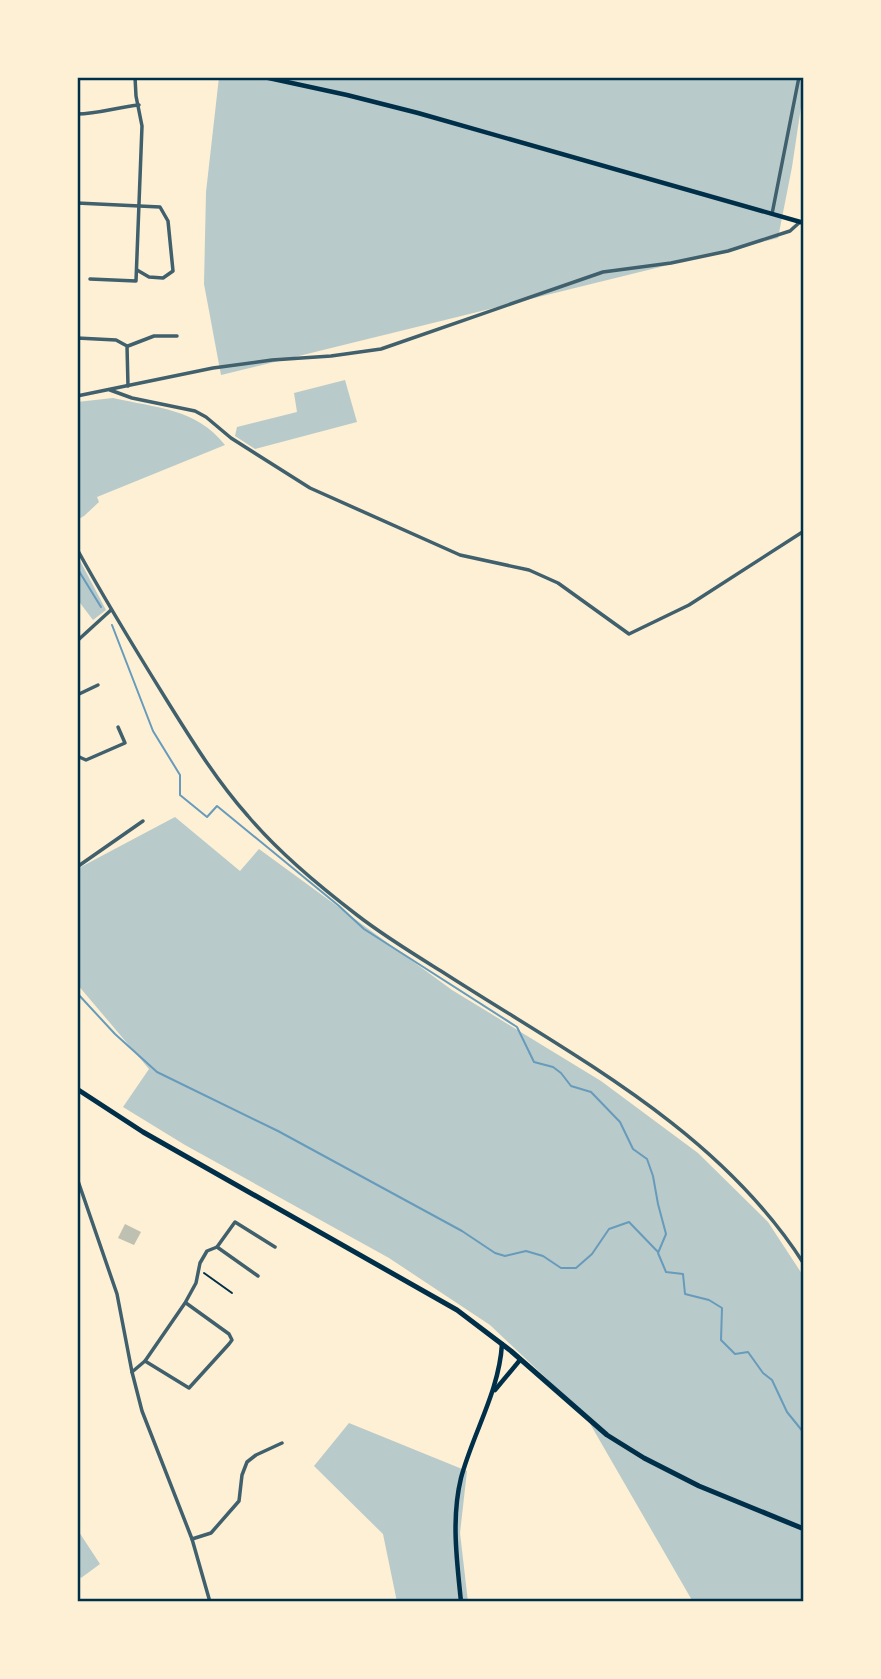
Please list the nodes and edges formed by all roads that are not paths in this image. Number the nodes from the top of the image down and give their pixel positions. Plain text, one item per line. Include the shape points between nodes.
1 (135, 77) edge
2 (264, 77) edge
3 (799, 77) edge
4 (139, 105) junction
5 (77, 114) edge
6 (77, 203) edge
7 (139, 205) junction
8 (772, 214) junction
9 (802, 223) edge
10 (137, 270) junction
11 (90, 279) dead end
12 (177, 336) dead end
13 (77, 338) edge
14 (127, 346) junction
15 (128, 386) junction
16 (110, 390) junction
17 (77, 396) edge
18 (804, 531) edge
19 (77, 549) edge
20 (109, 612) junction
21 (77, 641) edge
22 (98, 685) dead end
23 (77, 695) edge
24 (118, 727) dead end
25 (77, 756) edge
26 (144, 821) dead end
27 (77, 867) edge
28 (77, 1089) edge
29 (77, 1178) edge
30 (217, 1247) junction
31 (275, 1247) dead end
32 (804, 1264) edge
33 (258, 1276) dead end
34 (185, 1303) junction
35 (502, 1344) junction
36 (520, 1360) junction
37 (145, 1361) junction
38 (132, 1372) junction
39 (492, 1394) junction
40 (282, 1443) dead end
41 (804, 1529) edge
42 (192, 1539) junction
43 (210, 1602) edge
44 (461, 1602) edge

1 - 4 street
2 - 8 main road via 407,110
3 - 8 street
4 - 5 street
4 - 7 street
6 - 7 street
7 - 10 street
7 - 10 street via 160,206 168,221 173,271 163,278
8 - 9 main road
9 - 15 street via 728,251 603,272 382,349 214,368
10 - 11 street via 136,281
12 - 14 street via 154,336
13 - 14 street via 116,340
14 - 15 street
15 - 16 street
16 - 17 street
16 - 18 street via 195,411 310,488 460,555 529,570 558,583 629,634 689,606
19 - 20 street
20 - 21 street
20 - 32 street via 201,755 264,833 378,931 637,1097 692,1138 767,1214
22 - 23 street
24 - 25 street via 125,743 86,760
26 - 27 street
28 - 35 main road via 435,1297
29 - 38 street via 117,1294
30 - 31 street via 235,1222
30 - 33 street
30 - 34 street via 207,1251 200,1263
34 - 37 street
34 - 37 street via 232,1340 189,1388
35 - 36 main road
35 - 39 main road
36 - 39 main road
36 - 41 main road via 607,1435 644,1458
37 - 38 street
38 - 42 street via 142,1411
39 - 44 main road via 458,1494 455,1536
40 - 42 street via 247,1462 239,1501 211,1533
42 - 43 street

